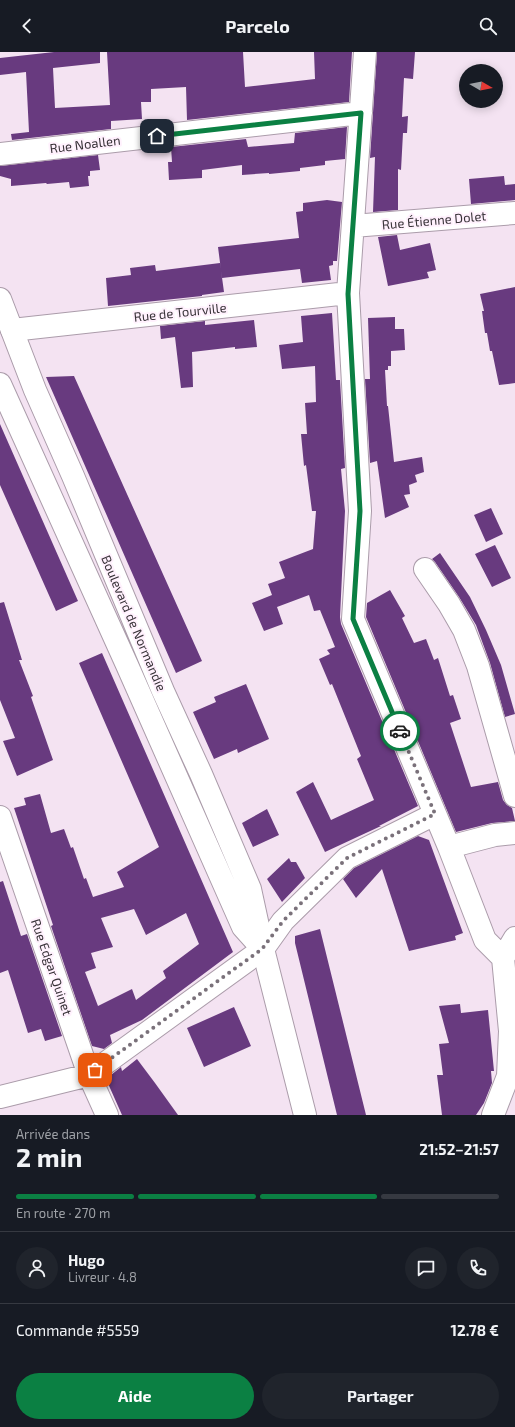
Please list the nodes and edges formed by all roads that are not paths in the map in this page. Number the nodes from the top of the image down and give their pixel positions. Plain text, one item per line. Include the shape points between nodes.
1 (364, 52) edge
2 (361, 113) junction
3 (0, 154) edge
4 (515, 213) edge
5 (353, 226) junction
6 (348, 294) junction
7 (0, 299) edge
8 (12, 330) junction
9 (0, 384) edge
10 (425, 569) dead end
11 (515, 796) edge
12 (435, 814) junction
13 (0, 817) edge
14 (515, 833) edge
15 (449, 847) junction
16 (515, 938) edge
17 (262, 949) junction
18 (503, 958) junction
19 (88, 1074) junction
20 (0, 1098) edge
21 (107, 1115) edge
22 (304, 1115) edge
23 (493, 1115) edge

1 - 2 street
2 - 3 street, Rue Noallen
2 - 5 street
4 - 5 street, Rue Étienne Dolet
5 - 6 street
6 - 8 street, Rue de Tourville
6 - 12 street via 360,511 353,619
7 - 8 street, Boulevard de Normandie
8 - 17 street, Boulevard de Normandie via 163,691 250,889
9 - 17 street, Boulevard de Normandie via 243,927
10 - 11 street via 464,630 478,666
12 - 15 street
12 - 17 street via 347,858 283,921
13 - 19 street, Rue Edgar Quinet
14 - 15 street via 495,835
15 - 18 street via 485,940
16 - 18 street
17 - 19 street
17 - 22 street, Boulevard de Normandie
18 - 23 street via 510,1031 508,1076
19 - 20 street
19 - 21 street, Rue Edgar Quinet

